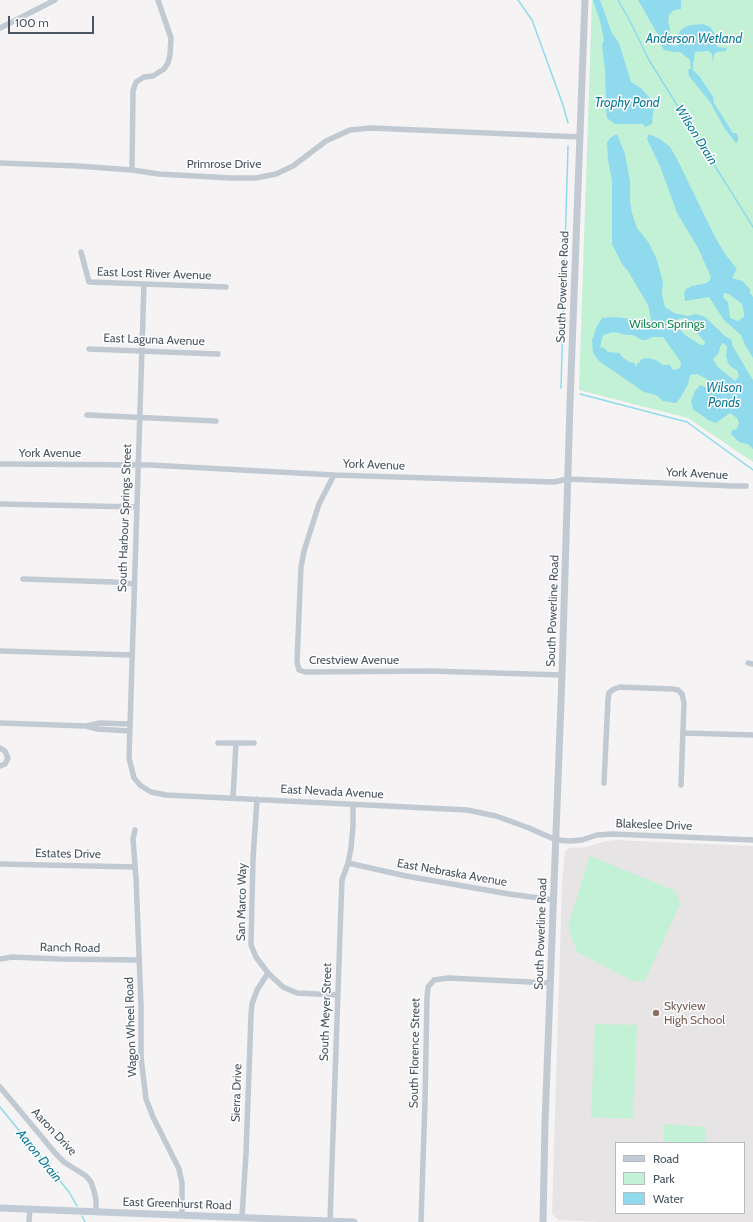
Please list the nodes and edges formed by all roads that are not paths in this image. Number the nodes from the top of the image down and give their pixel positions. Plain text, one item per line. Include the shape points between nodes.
1 (55, 0) edge
2 (158, 0) edge
3 (585, 0) edge
4 (0, 28) edge
5 (580, 137) junction
6 (0, 163) edge
7 (132, 170) junction
8 (81, 252) dead end
9 (144, 284) junction
10 (226, 287) dead end
11 (89, 349) dead end
12 (142, 351) junction
13 (218, 354) dead end
14 (87, 415) dead end
15 (140, 417) junction
16 (216, 421) dead end
17 (0, 464) edge
18 (138, 465) junction
19 (334, 475) junction
20 (568, 479) junction
21 (746, 486) dead end
22 (0, 504) edge
23 (137, 507) junction
24 (23, 579) dead end
25 (134, 584) junction
26 (0, 651) edge
27 (132, 655) junction
28 (562, 675) junction
29 (0, 723) edge
30 (130, 724) junction
31 (86, 726) junction
32 (130, 731) junction
33 (684, 733) junction
34 (753, 735) edge
35 (218, 743) dead end
36 (236, 743) junction
37 (254, 743) dead end
38 (0, 748) edge
39 (129, 753) joint
40 (0, 766) edge
41 (604, 783) dead end
42 (681, 785) dead end
43 (233, 798) junction
44 (257, 799) junction
45 (353, 805) junction
46 (135, 830) dead end
47 (556, 840) junction
48 (753, 840) edge
49 (348, 863) junction
50 (0, 864) edge
51 (135, 866) junction
52 (554, 900) junction
53 (0, 959) edge
54 (139, 960) junction
55 (268, 973) junction
56 (551, 983) junction
57 (337, 995) junction
58 (0, 1087) edge
59 (0, 1208) edge
60 (30, 1209) junction
61 (96, 1212) junction
62 (182, 1215) junction
63 (242, 1217) junction
64 (330, 1221) junction
65 (29, 1222) edge
66 (354, 1222) edge
67 (421, 1222) edge
68 (543, 1222) edge

1 - 4 street
2 - 7 street via 171,38 170,55 164,69 136,82 133,91
3 - 5 street, South Powerline Road
5 - 7 street, Primrose Drive via 371,128 350,130 326,141 292,166 276,174 256,178
5 - 20 street, South Powerline Road
6 - 7 street, Primrose Drive
8 - 9 street, East Lost River Avenue via 89,282
9 - 10 street, East Lost River Avenue
9 - 12 street, South Harbour Springs Street
11 - 12 street, East Laguna Avenue
12 - 13 street, East Laguna Avenue
12 - 15 street, South Harbour Springs Street
14 - 15 street
15 - 16 street
15 - 18 street, South Harbour Springs Street
17 - 18 street, York Avenue
18 - 19 street, York Avenue
18 - 23 street, South Harbour Springs Street
19 - 20 street, York Avenue via 554,482
19 - 28 street, Crestview Avenue via 319,504 301,567 297,662 299,670
20 - 21 street, York Avenue
20 - 28 street, South Powerline Road
22 - 23 street
23 - 25 street, South Harbour Springs Street
24 - 25 street
25 - 27 street, South Harbour Springs Street
26 - 27 street
27 - 30 street, South Harbour Springs Street
28 - 47 street, South Powerline Road
29 - 31 street
30 - 31 street via 100,723
30 - 32 street, South Harbour Springs Street
31 - 32 street
32 - 39 street, South Harbour Springs Street
33 - 34 street
33 - 41 street via 684,703 678,690 620,687 614,689 609,693
33 - 42 street
35 - 36 street
36 - 37 street
36 - 43 street
38 - 40 street via 5,751 8,758 5,764
39 - 43 street, East Nevada Avenue via 134,778 151,792
43 - 44 street, East Nevada Avenue
44 - 45 street, East Nevada Avenue
44 - 55 street, San Marco Way via 251,945
45 - 47 street, East Nevada Avenue via 467,810 496,816
45 - 49 street, South Meyer Street
46 - 51 street, Wagon Wheel Road
47 - 48 street, Blakeslee Drive via 582,840 612,834
47 - 52 street, South Powerline Road
49 - 52 street, East Nebraska Avenue via 406,876
49 - 57 street, South Meyer Street via 342,880
50 - 51 street, Estates Drive
51 - 54 street, Wagon Wheel Road
52 - 56 street, South Powerline Road
53 - 54 street, Ranch Road via 12,957
54 - 62 street, Wagon Wheel Road via 141,1057 146,1099 179,1170 182,1183
55 - 57 street, San Marco Way via 283,987 297,993
55 - 63 street, Sierra Drive via 252,1004
56 - 67 street, South Florence Street via 448,978 434,980 428,987
56 - 68 street, South Powerline Road
57 - 64 street, South Meyer Street
58 - 61 street, Aaron Drive via 56,1154 91,1182
59 - 60 main road, East Greenhurst Road
60 - 61 main road, East Greenhurst Road
60 - 65 street
61 - 62 main road, East Greenhurst Road
62 - 63 main road, East Greenhurst Road
63 - 64 main road, East Greenhurst Road
64 - 66 main road, East Greenhurst Road

